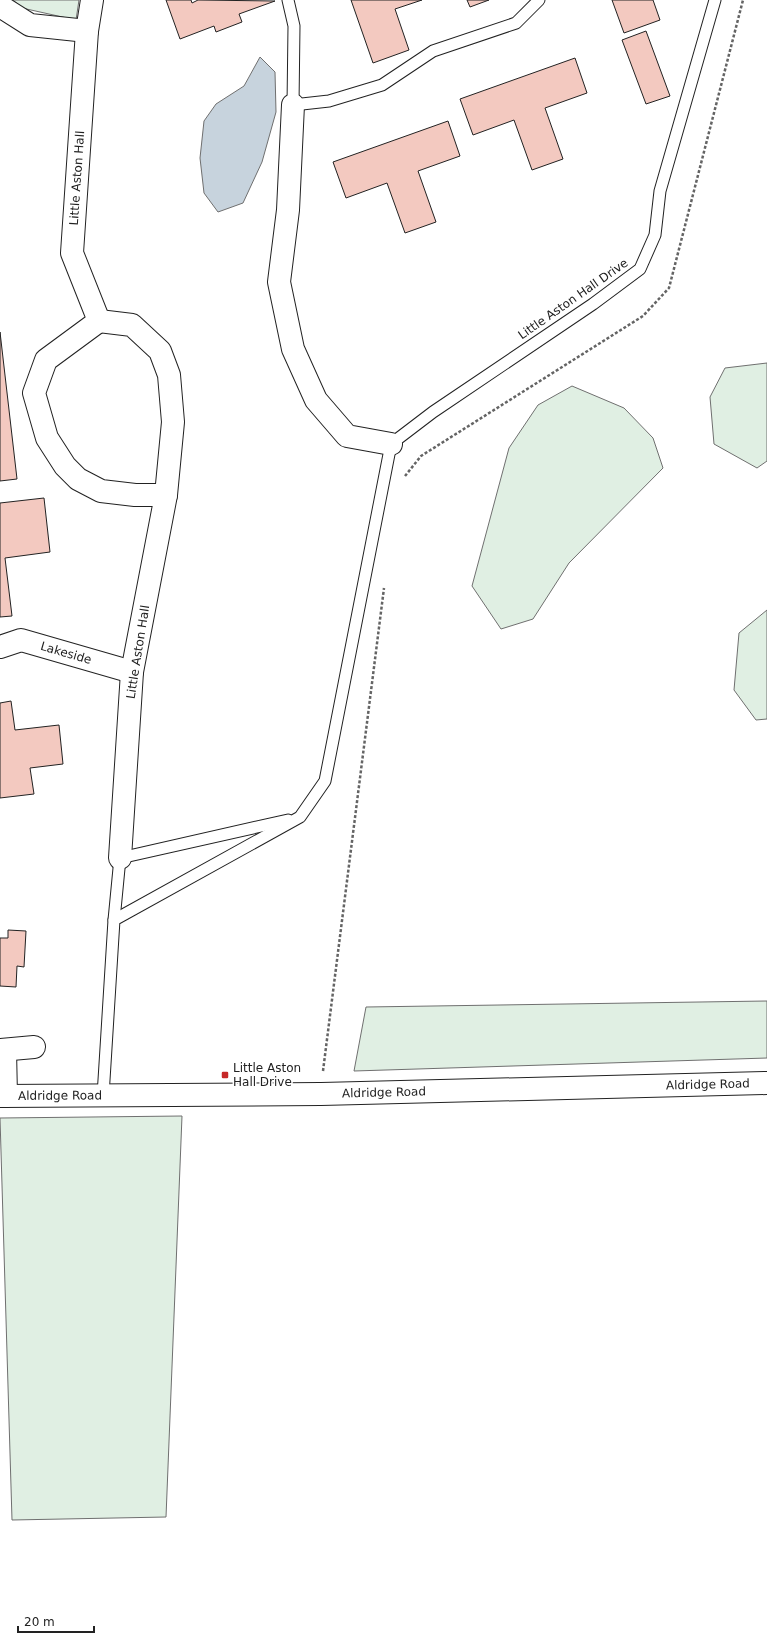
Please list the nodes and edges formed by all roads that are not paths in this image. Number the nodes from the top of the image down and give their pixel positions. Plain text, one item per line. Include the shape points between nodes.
1 (92, 0) edge
2 (288, 0) edge
3 (539, 0) edge
4 (714, 0) edge
5 (0, 6) edge
6 (87, 31) junction
7 (293, 105) junction
8 (99, 320) junction
9 (391, 444) junction
10 (166, 495) junction
11 (0, 646) edge
12 (132, 672) junction
13 (300, 817) junction
14 (120, 858) junction
15 (114, 920) junction
16 (34, 1047) dead end
17 (2, 1050) edge
18 (767, 1084) edge
19 (3, 1096) edge
20 (103, 1096) junction

1 - 6 street, Little Aston Hall
2 - 7 lane via 294,26
3 - 7 lane via 516,23 433,51 382,85 329,101
4 - 9 lane, Little Aston Hall Drive via 660,191 656,235 640,268 593,304 433,412
5 - 6 street via 30,25
6 - 8 street, Little Aston Hall via 72,253
7 - 9 street via 288,210 279,282 292,348 316,400 347,436
8 - 10 street, Little Aston Hall via 132,326 160,351 169,375 173,422
8 - 10 street via 46,360 34,393 47,438 65,466 78,479 102,491
9 - 13 lane via 325,781
10 - 12 street, Little Aston Hall
11 - 12 street, Lakeside via 21,640
12 - 14 street, Little Aston Hall
13 - 14 lane
13 - 15 lane
14 - 15 lane
15 - 20 lane
16 - 17 street
17 - 19 street
18 - 20 street, Aldridge Road
19 - 20 street, Aldridge Road

